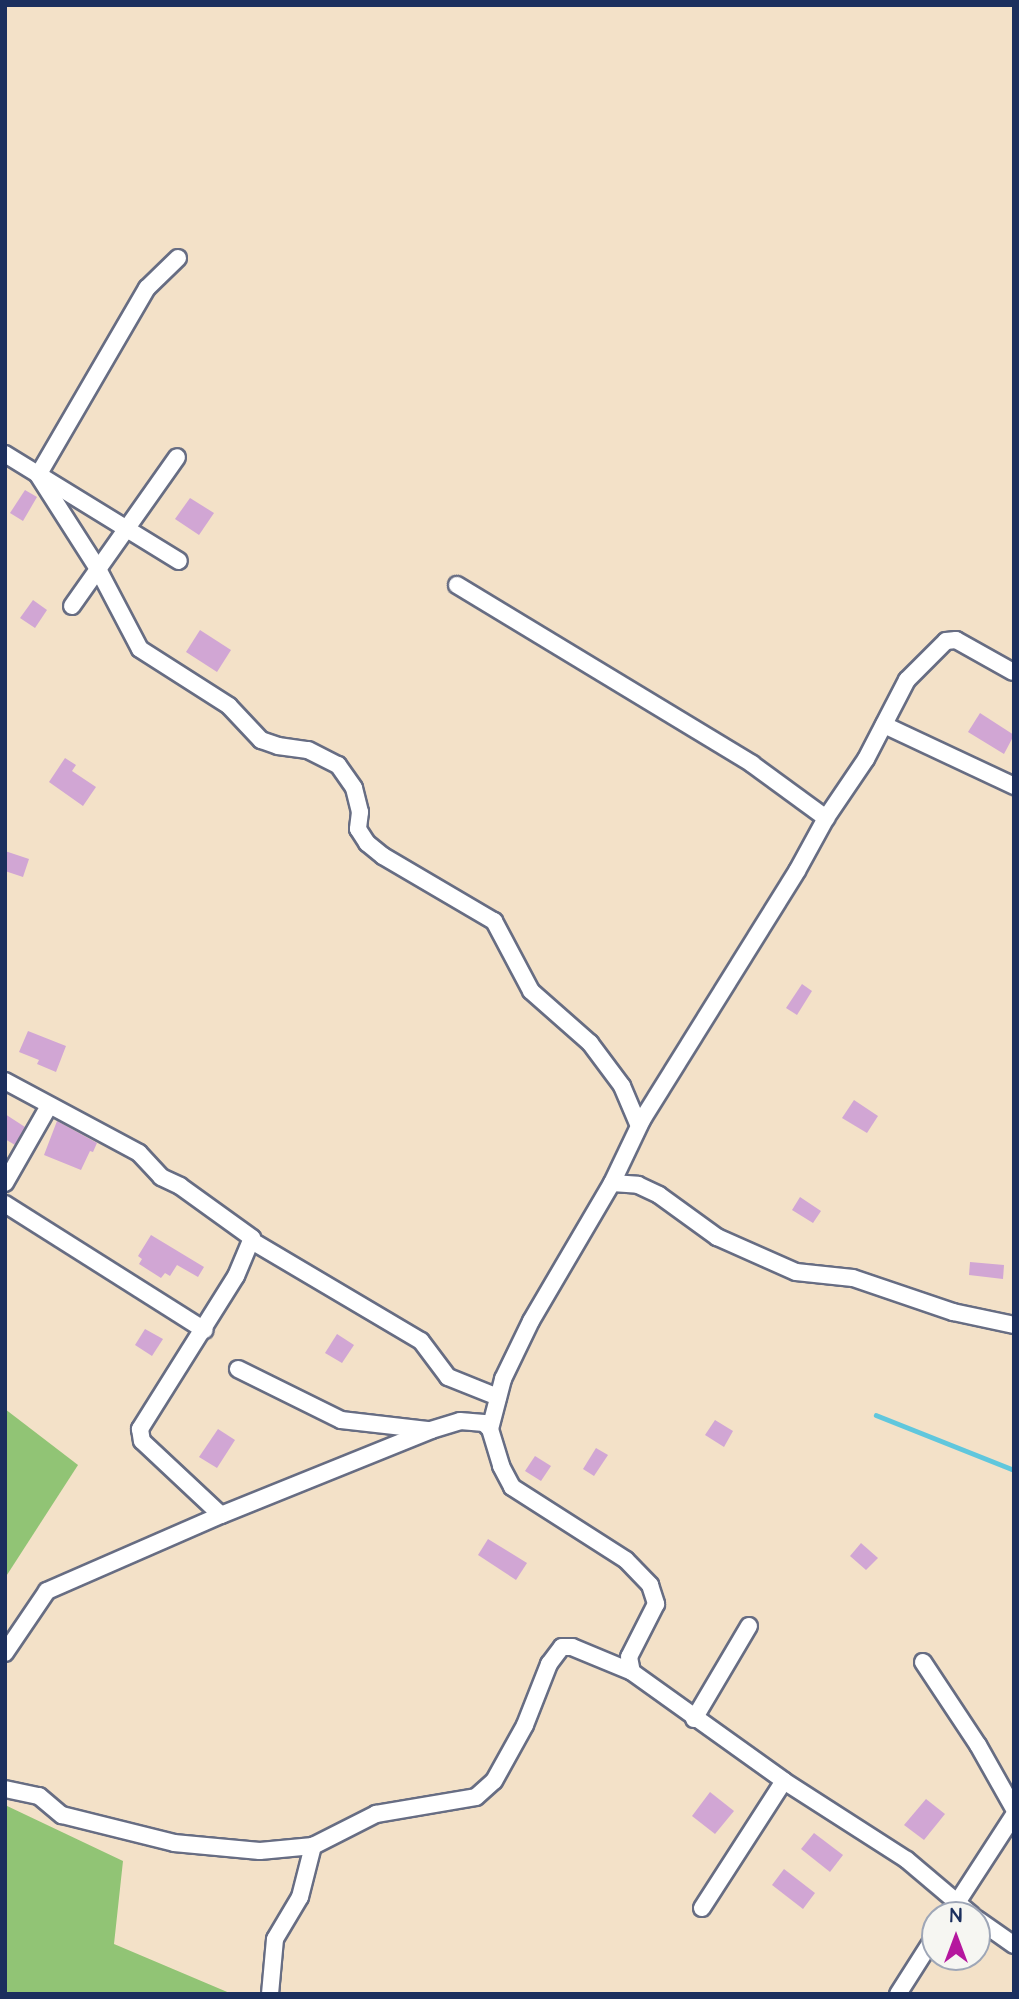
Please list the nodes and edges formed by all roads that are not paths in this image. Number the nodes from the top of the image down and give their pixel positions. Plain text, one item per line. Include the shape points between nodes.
1 (178, 258) dead end
2 (5, 454) edge
3 (177, 457) dead end
4 (38, 475) junction
5 (129, 528) junction
6 (178, 561) dead end
7 (99, 569) junction
8 (457, 585) dead end
9 (72, 606) dead end
10 (1013, 671) edge
11 (884, 725) junction
12 (1014, 786) edge
13 (826, 818) junction
14 (5, 1081) edge
15 (49, 1106) junction
16 (639, 1126) junction
17 (5, 1183) edge
18 (612, 1183) junction
19 (5, 1204) edge
20 (252, 1241) junction
21 (1014, 1325) edge
22 (204, 1330) junction
23 (238, 1369) dead end
24 (498, 1397) junction
25 (489, 1429) junction
26 (431, 1430) junction
27 (221, 1515) junction
28 (749, 1626) dead end
29 (5, 1653) edge
30 (923, 1662) dead end
31 (632, 1672) junction
32 (694, 1719) junction
33 (784, 1781) junction
34 (5, 1789) edge
35 (1014, 1809) edge
36 (1014, 1815) edge
37 (313, 1846) junction
38 (945, 1901) edge
39 (959, 1901) edge
40 (702, 1908) dead end
41 (991, 1929) edge
42 (1014, 1945) edge
43 (921, 1958) edge
44 (270, 1994) edge
45 (898, 1994) edge

1 - 4 street via 147,288
2 - 4 street
3 - 5 street
4 - 5 street
4 - 7 street
5 - 6 street
5 - 7 street
7 - 9 street
7 - 16 street via 140,649 229,706 261,740 308,750 338,765 354,788 360,812 358,829 367,843 494,921 531,990 590,1043 622,1086
8 - 13 street via 752,764
10 - 11 street via 956,640 946,641 907,680
11 - 12 street
11 - 13 street
13 - 16 street
14 - 15 street
15 - 17 street
15 - 20 street via 139,1153 160,1177 237,1225
16 - 18 street
18 - 21 street via 638,1185 659,1195 717,1237 796,1272 853,1278 953,1312
18 - 24 street via 554,1279
19 - 22 street
20 - 22 street
20 - 24 street via 421,1341 447,1377
22 - 27 street via 140,1429 142,1441
23 - 26 street via 341,1420
24 - 25 street
25 - 26 street via 472,1420
25 - 31 street via 512,1487 626,1560 650,1585 656,1604 629,1657
26 - 27 street
27 - 29 street via 47,1591
28 - 32 street
30 - 35 street
31 - 32 street
31 - 37 street via 562,1647 549,1664 525,1725 494,1781 476,1797 376,1814
32 - 33 street
33 - 38 street via 907,1860
33 - 40 street
34 - 37 street via 39,1796 62,1815 174,1843 260,1852
36 - 39 street
37 - 44 street via 300,1897 275,1940
41 - 42 street
43 - 45 street

